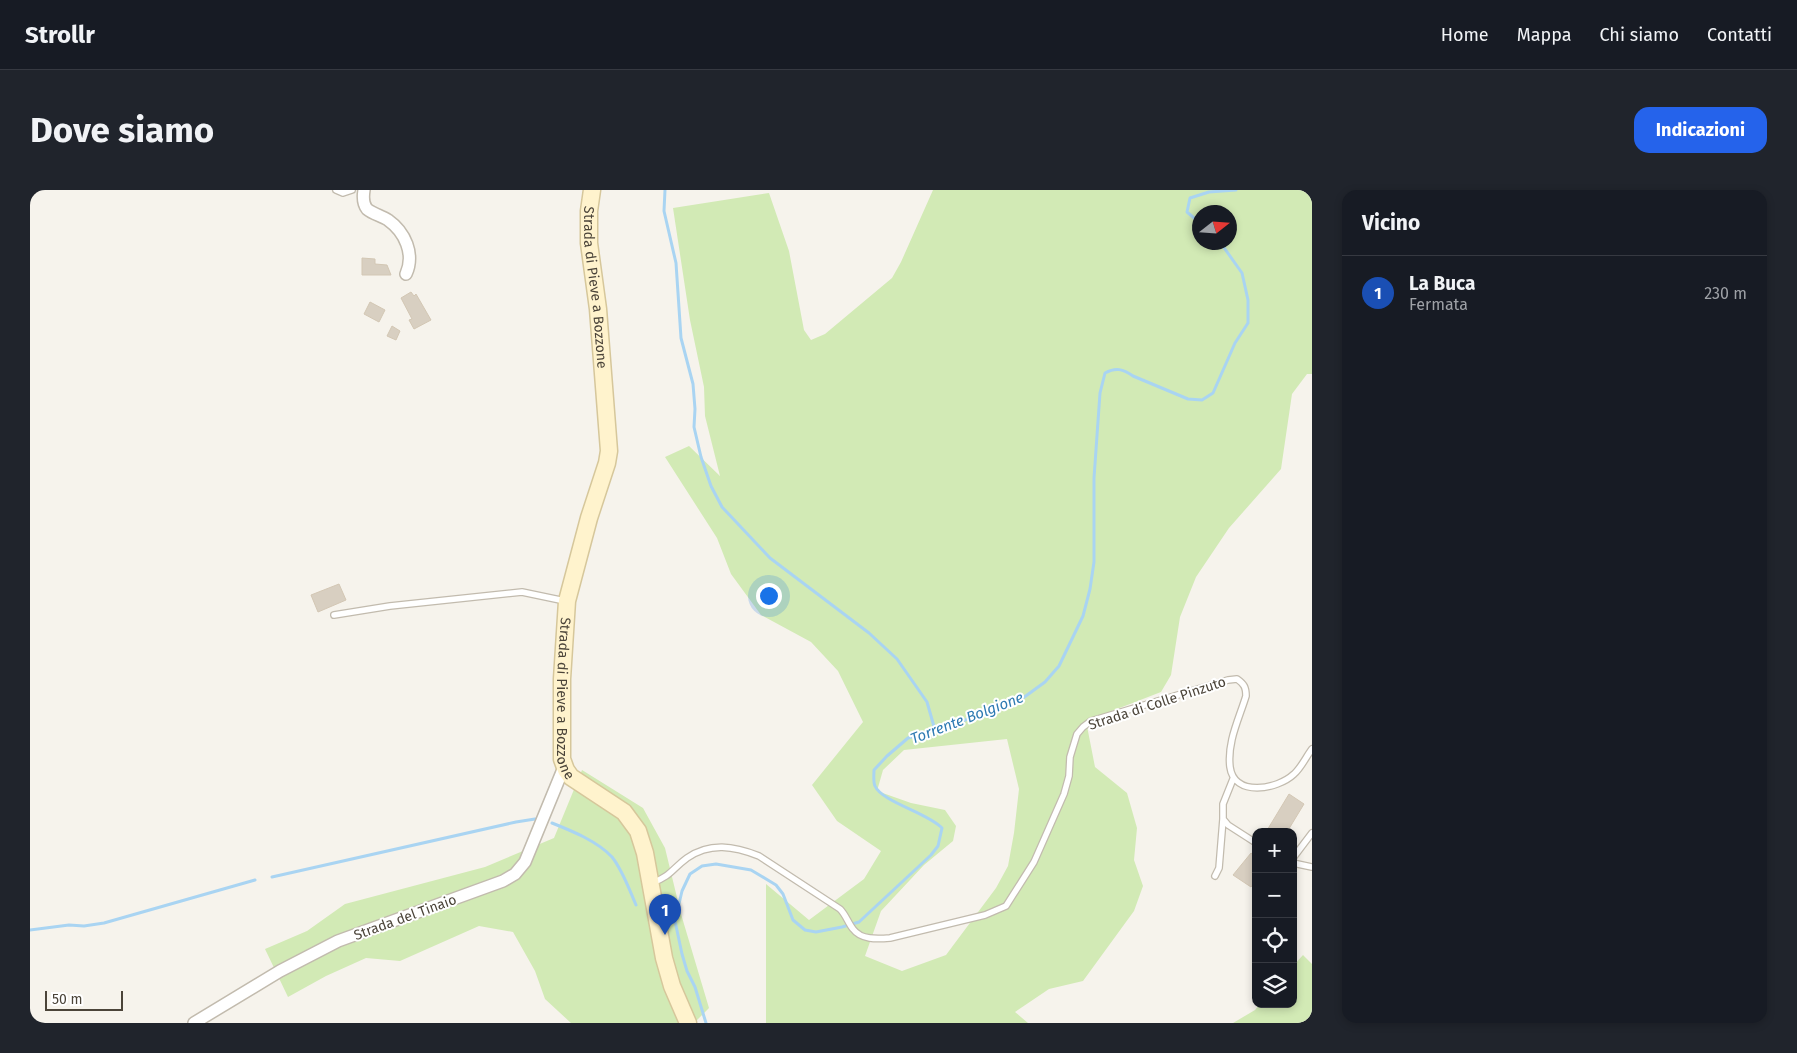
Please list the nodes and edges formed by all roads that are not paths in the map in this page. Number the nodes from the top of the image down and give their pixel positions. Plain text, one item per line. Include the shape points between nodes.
1 (336, 190) edge
2 (352, 190) edge
3 (364, 190) edge
4 (592, 190) edge
5 (406, 274) dead end
6 (567, 601) junction
7 (334, 615) dead end
8 (1312, 749) edge
9 (564, 767) junction
10 (1233, 779) junction
11 (1223, 819) junction
12 (1312, 833) edge
13 (1252, 840) edge
14 (1297, 853) edge
15 (1297, 864) edge
16 (1312, 867) edge
17 (1215, 876) dead end
18 (650, 883) junction
19 (194, 1023) edge
20 (688, 1023) edge

1 - 2 lane via 343,194
3 - 5 street via 368,210 396,226 408,245 410,264
4 - 6 street, Strada di Pieve a Bozzone via 588,211 589,243 598,309 609,451
6 - 7 lane via 522,592
6 - 9 street, Strada di Pieve a Bozzone via 562,679 561,749
8 - 10 lane via 1294,774 1272,786 1249,787
9 - 18 street, Strada di Pieve a Bozzone via 574,780 618,807 632,820 643,845
9 - 19 street, Strada del Tinaio via 525,862 515,874 338,941 280,971
10 - 11 lane via 1223,804
10 - 18 lane, Strada di Colle Pinzuto via 1230,768 1232,738 1246,696 1243,683 1237,679 1083,726 1070,757 1064,794 1034,862 1006,906 985,915 890,938 874,939 859,935 840,909 759,856 729,846 702,850 687,858 667,876
11 - 13 lane
11 - 17 lane via 1219,868
12 - 14 lane
15 - 16 lane
18 - 20 street, Strada di Pieve a Bozzone via 668,974

